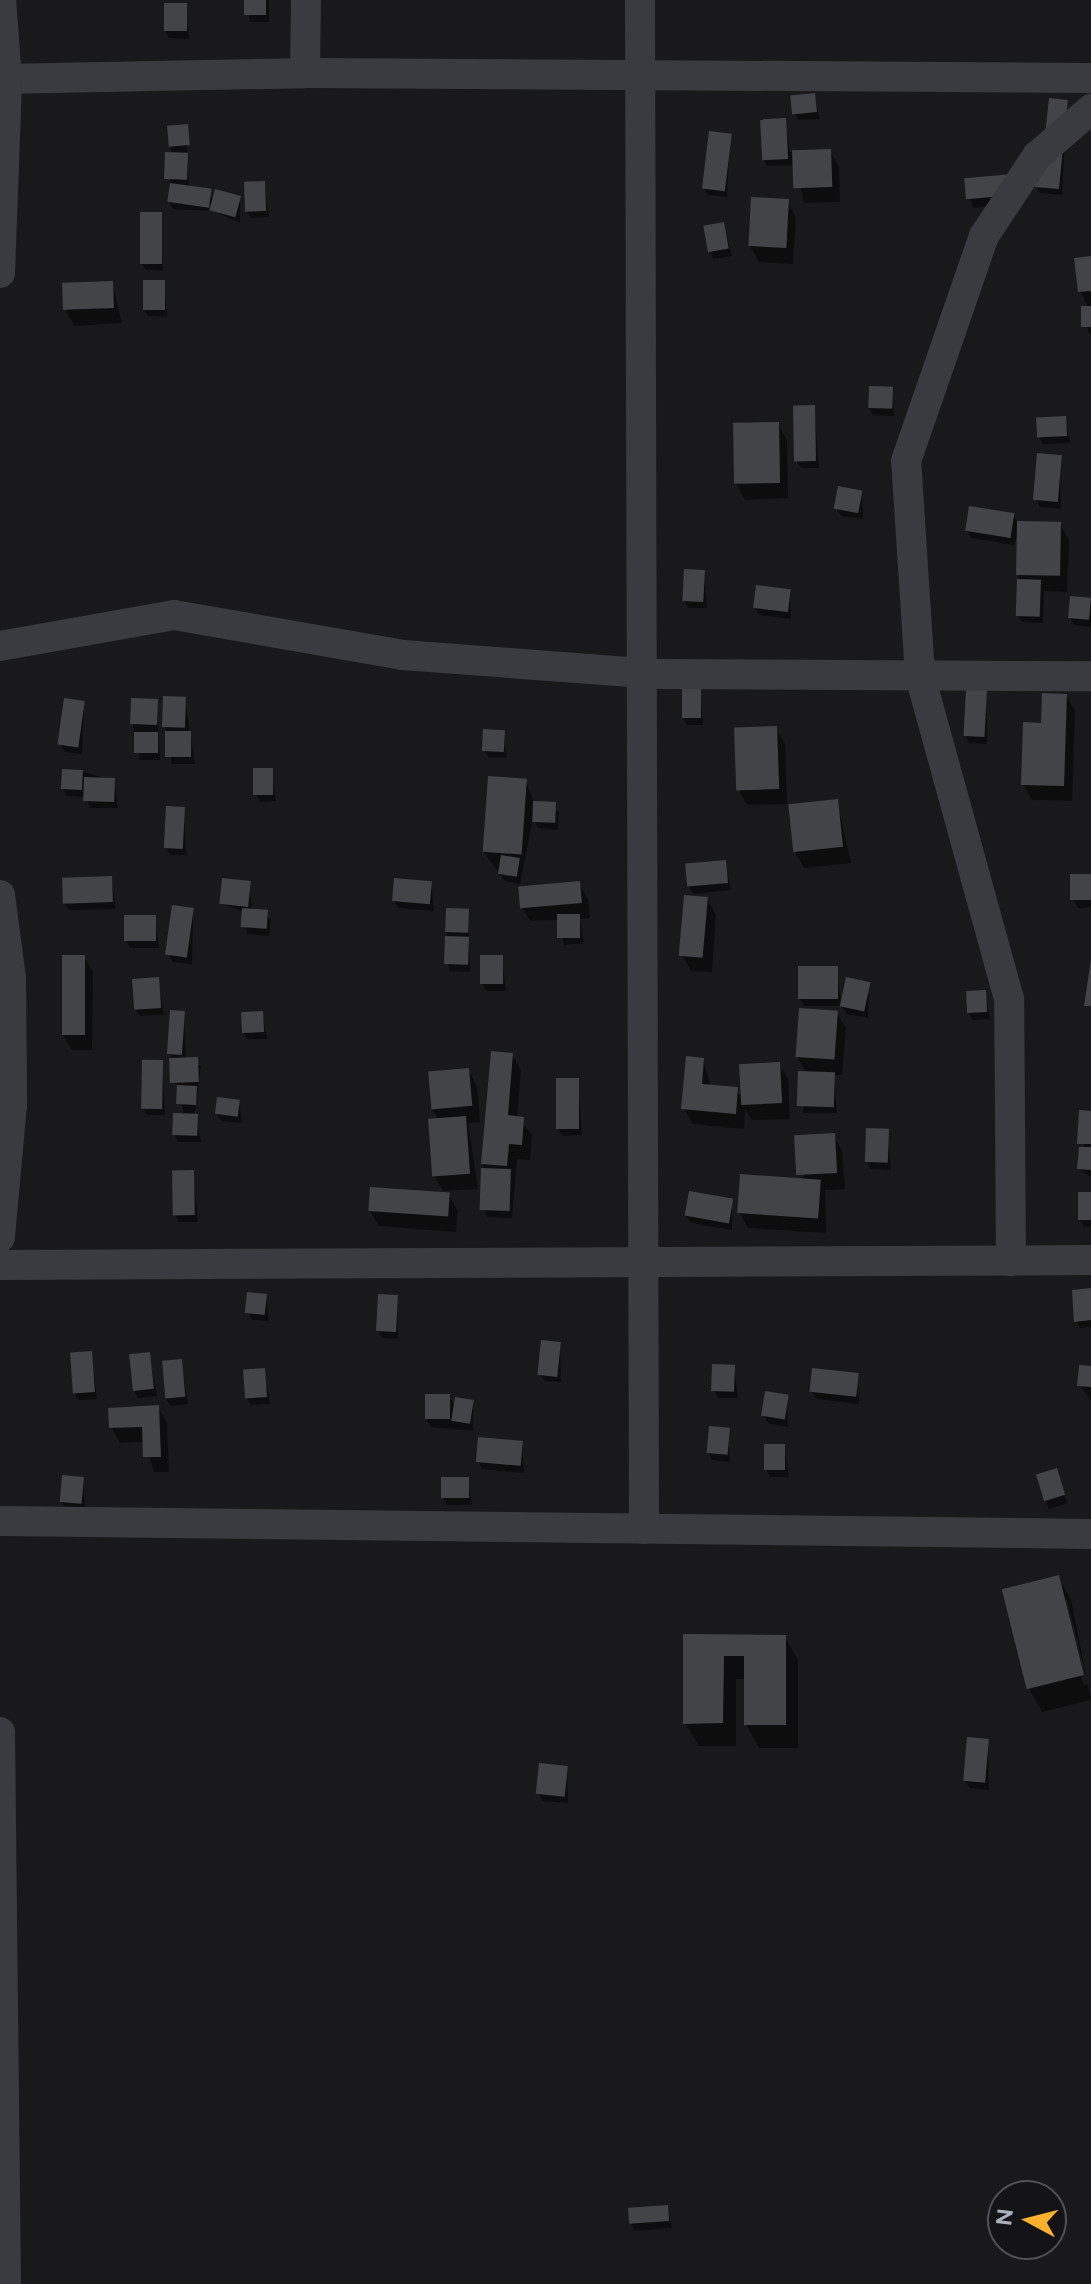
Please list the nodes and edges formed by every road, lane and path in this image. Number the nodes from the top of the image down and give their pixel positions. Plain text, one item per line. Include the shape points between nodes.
1 (1, 0) edge
2 (306, 0) edge
3 (640, 0) edge
4 (305, 73) junction
5 (640, 75) junction
6 (1091, 78) edge
7 (4, 79) edge
8 (1091, 109) edge
9 (0, 273) edge
10 (0, 646) edge
11 (642, 673) junction
12 (920, 675) junction
13 (1091, 676) edge
14 (0, 895) edge
15 (0, 1237) edge
16 (1091, 1260) edge
17 (1011, 1261) junction
18 (644, 1263) junction
19 (0, 1265) edge
20 (0, 1521) edge
21 (644, 1529) junction
22 (1091, 1534) edge
23 (0, 1732) edge
24 (2, 2168) edge
25 (6, 2284) edge

1 - 7 street
2 - 4 street
3 - 5 street
4 - 5 street
4 - 7 street
5 - 6 street
5 - 11 street
7 - 9 street
8 - 12 street via 1037,156 984,236 906,461
10 - 11 street via 174,615 403,655
11 - 12 street
11 - 18 street
12 - 13 street
12 - 17 street via 1009,999
14 - 15 street via 11,978 12,1105
16 - 17 street
17 - 18 street
18 - 19 street
18 - 21 street
20 - 21 street
21 - 22 street
23 - 24 street
24 - 25 street

